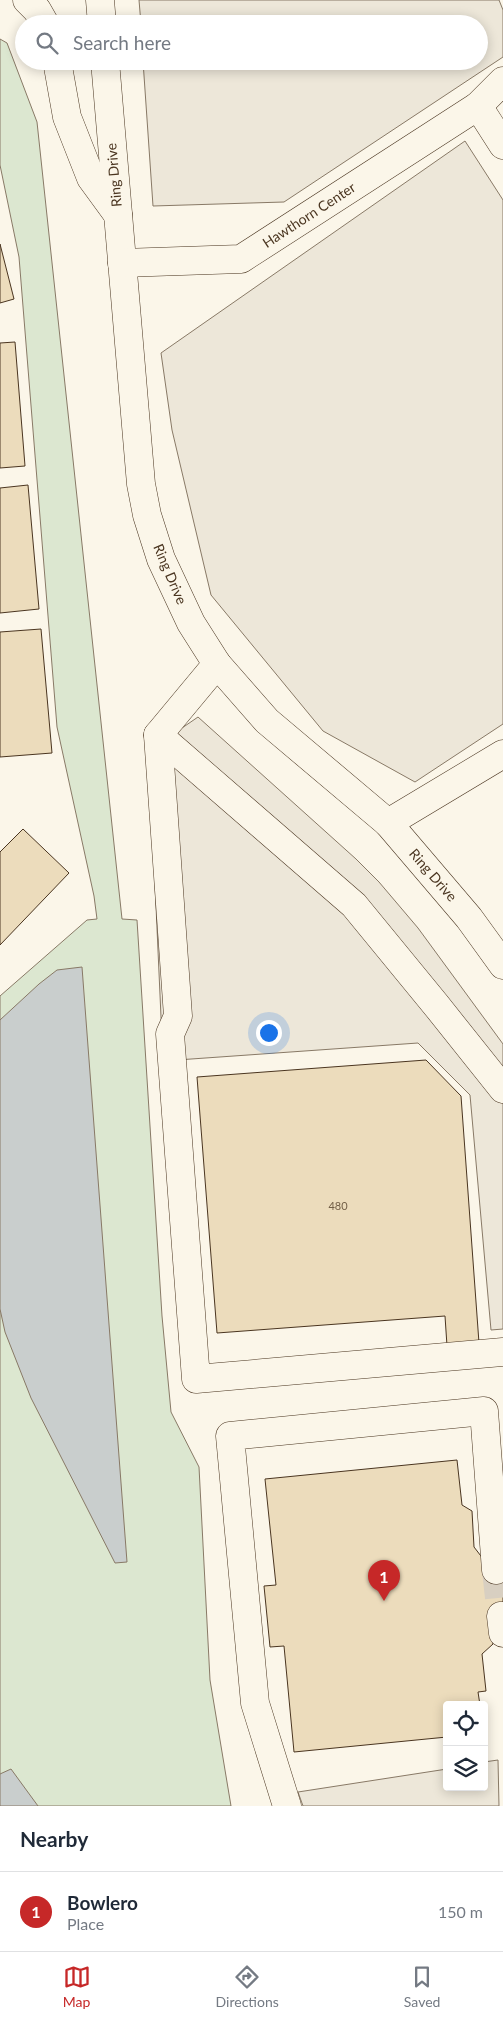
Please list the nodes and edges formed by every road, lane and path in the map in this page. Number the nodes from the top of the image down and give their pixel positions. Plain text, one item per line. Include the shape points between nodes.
1 (27, 0) edge
2 (100, 0) edge
3 (40, 15) edge
4 (101, 15) edge
5 (59, 70) edge
6 (106, 70) edge
7 (503, 82) edge
8 (478, 106) junction
9 (503, 145) edge
10 (118, 215) junction
11 (122, 263) junction
12 (217, 664) junction
13 (158, 735) junction
14 (503, 754) edge
15 (388, 824) junction
16 (503, 965) edge
17 (503, 1089) edge
18 (503, 1352) edge
19 (496, 1570) tunnel mouth
20 (287, 1806) edge

1 - 3 street
2 - 4 street
5 - 10 street via 67,117 91,178
6 - 10 street, Ring Drive
7 - 8 street, Hawthorn Center
8 - 9 street
8 - 11 street, Hawthorn Center via 241,259
10 - 11 street, Ring Drive
11 - 12 street, Ring Drive via 141,484 147,514 161,559 190,623
12 - 13 street
12 - 15 street, Ring Drive via 267,721
13 - 17 street via 354,905
13 - 18 street via 178,1016 170,1034 196,1379
14 - 15 street
15 - 16 street, Ring Drive via 469,918
19 - 20 street via 484,1411 230,1436 256,1704

